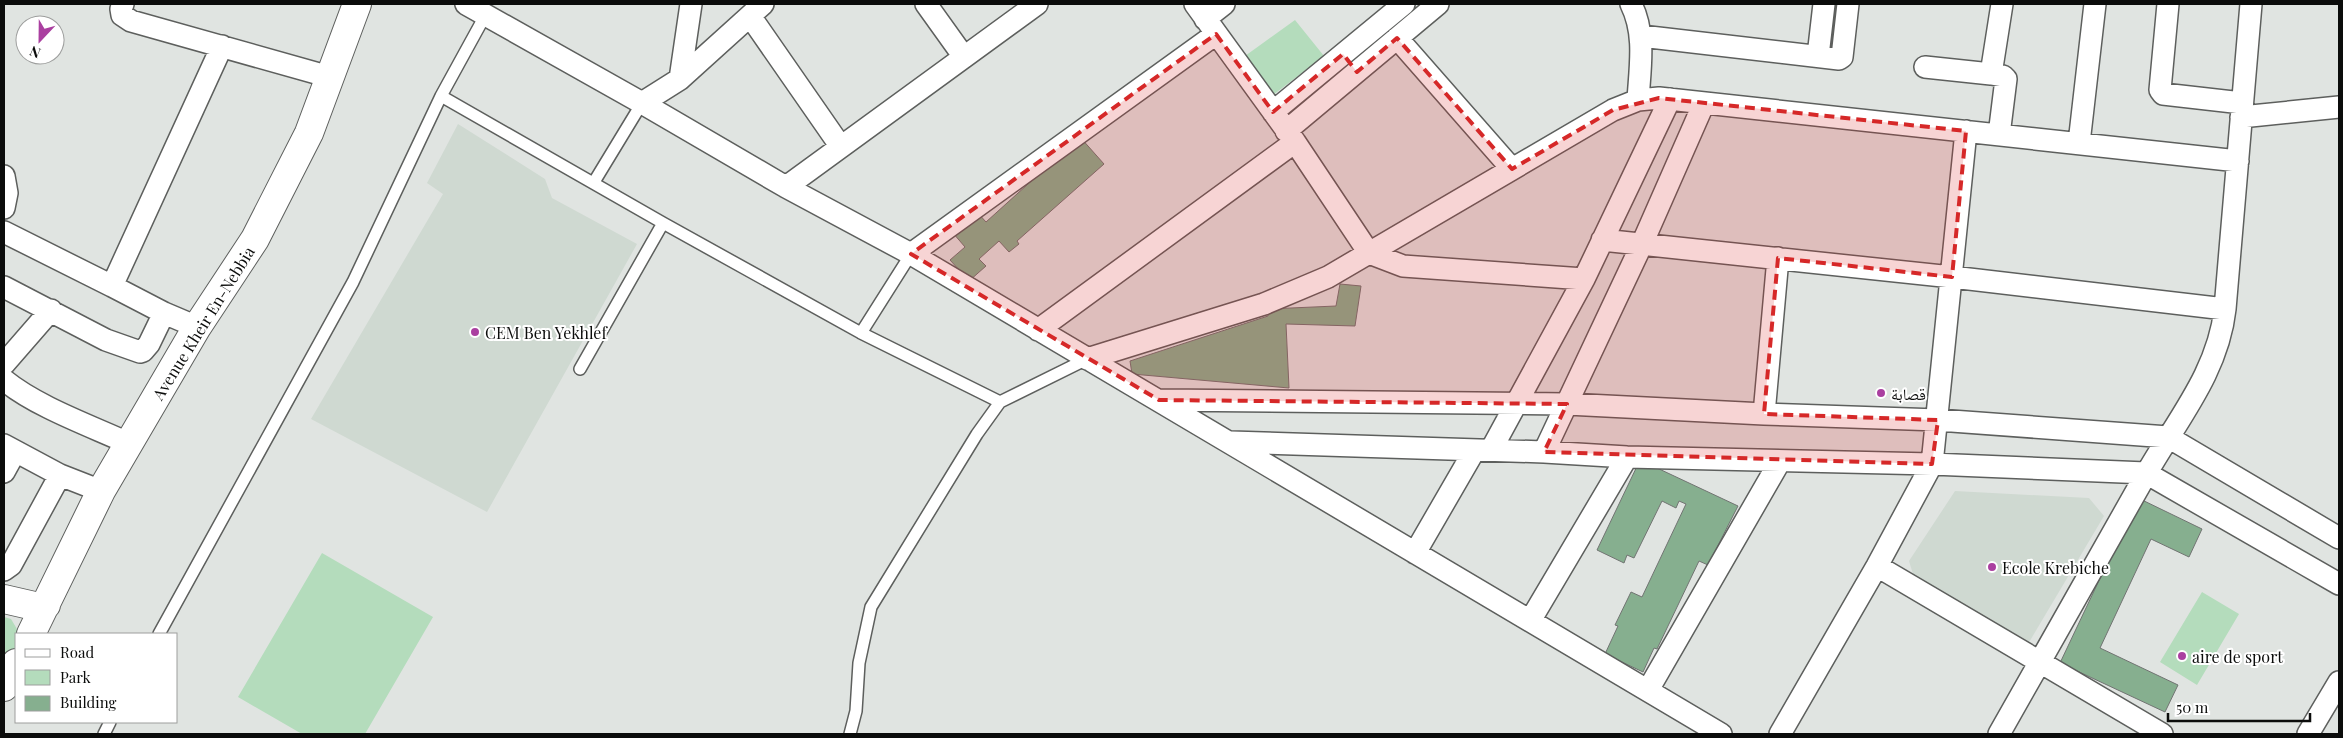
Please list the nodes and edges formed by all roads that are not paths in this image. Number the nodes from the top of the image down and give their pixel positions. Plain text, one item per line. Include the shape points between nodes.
1 (123, 4) edge
2 (357, 4) edge
3 (466, 4) edge
4 (691, 4) edge
5 (926, 4) edge
6 (1037, 4) edge
7 (1224, 4) edge
8 (1404, 4) edge
9 (1437, 4) edge
10 (1631, 4) edge
11 (1824, 4) edge
12 (1848, 4) edge
13 (2002, 4) edge
14 (2095, 4) edge
15 (2168, 4) edge
16 (2251, 4) edge
17 (757, 10) edge
18 (486, 14) junction
19 (1205, 19) edge
20 (1641, 36) junction
21 (1397, 38) junction
22 (222, 46) junction
23 (1343, 54) junction
24 (1818, 56) junction
25 (964, 57) junction
26 (1925, 67) dead end
27 (1357, 72) junction
28 (1991, 74) junction
29 (330, 77) junction
30 (680, 79) junction
31 (441, 96) junction
32 (1670, 99) junction
33 (1638, 100) junction
34 (642, 103) junction
35 (1704, 103) junction
36 (2339, 107) edge
37 (2242, 110) junction
38 (1273, 112) junction
39 (1966, 131) junction
40 (2000, 135) junction
41 (1291, 136) junction
42 (2080, 143) junction
43 (841, 147) junction
44 (2238, 161) junction
45 (1512, 169) junction
46 (4, 176) edge
47 (594, 182) junction
48 (786, 187) junction
49 (4, 208) edge
50 (663, 223) junction
51 (4, 232) edge
52 (1602, 240) junction
53 (1642, 244) junction
54 (1368, 253) junction
55 (911, 254) junction
56 (1778, 258) junction
57 (1952, 277) junction
58 (1584, 279) junction
59 (112, 286) junction
60 (4, 287) edge
61 (51, 310) junction
62 (2225, 310) junction
63 (164, 313) junction
64 (197, 327) junction
65 (1038, 330) junction
66 (861, 333) junction
67 (1088, 359) junction
68 (4, 364) edge
69 (580, 369) dead end
70 (4, 380) edge
71 (1159, 400) junction
72 (1000, 402) junction
73 (1518, 402) junction
74 (1567, 404) junction
75 (1764, 414) junction
76 (1938, 420) junction
77 (2168, 437) junction
78 (1228, 442) junction
79 (130, 444) junction
80 (9, 449) edge
81 (1483, 450) junction
82 (1544, 452) junction
83 (1627, 457) junction
84 (1780, 461) junction
85 (1932, 464) junction
86 (4, 472) edge
87 (2146, 474) junction
88 (60, 475) junction
89 (100, 491) junction
90 (2339, 538) edge
91 (1415, 553) junction
92 (1877, 566) junction
93 (4, 570) edge
94 (2339, 584) edge
95 (4, 599) edge
96 (46, 605) junction
97 (1530, 620) junction
98 (32, 633) edge
99 (160, 633) edge
100 (2040, 662) junction
101 (15, 665) edge
102 (2339, 682) edge
103 (4, 687) edge
104 (1648, 690) junction
105 (850, 734) edge
106 (1721, 734) edge
107 (1780, 734) edge
108 (1999, 734) edge
109 (2162, 734) edge
110 (2308, 734) edge

1 - 22 street via 121,9 126,19
2 - 29 main road, Avenue Kheir En-Nebbia
3 - 18 street
4 - 30 street
5 - 25 street
6 - 25 street
7 - 19 street
8 - 23 street
9 - 21 street
10 - 20 street via 1638,18
11 - 24 street
12 - 24 street via 1842,57
13 - 28 street
14 - 42 street
15 - 37 street via 2160,90 2163,94
16 - 37 street
17 - 30 street
17 - 43 street
18 - 31 lane
18 - 34 street
19 - 38 street
19 - 55 street
20 - 24 street
20 - 33 street
21 - 27 street
21 - 45 street
22 - 29 street
22 - 59 street
23 - 27 street
23 - 38 street
25 - 43 street
26 - 28 street
27 - 41 street
28 - 40 street via 2006,79
29 - 64 main road, Avenue Kheir En-Nebbia via 309,133 255,239
30 - 34 street
31 - 47 lane
31 - 99 lane via 353,282
32 - 33 street
32 - 35 street
32 - 52 street
33 - 45 street via 1612,110
34 - 47 lane
34 - 48 street
35 - 39 street
35 - 53 street
36 - 37 street
37 - 44 street
38 - 41 street
39 - 40 street
39 - 57 street
40 - 42 street
41 - 54 street
41 - 65 street
42 - 44 street
43 - 48 street
44 - 62 street
45 - 54 street
46 - 49 street
47 - 50 lane
48 - 55 street
50 - 66 lane
50 - 69 lane
51 - 59 street
52 - 53 street
52 - 58 street
53 - 56 street
53 - 74 street
54 - 58 street via 1403,266
54 - 67 street via 1328,277 1264,304
55 - 65 street
55 - 66 lane
56 - 57 street
56 - 75 street
57 - 62 street
57 - 76 street
58 - 73 street
59 - 63 street
60 - 61 street
61 - 63 street via 106,340 140,352 149,344
61 - 68 street
62 - 77 street via 2220,339 2207,375
63 - 64 street
64 - 79 main road, Avenue Kheir En-Nebbia
65 - 67 street
66 - 72 lane
67 - 71 street
67 - 72 lane
70 - 79 street via 38,402
71 - 73 street
71 - 78 street
72 - 105 lane via 871,606 859,663 856,711
73 - 74 street
73 - 81 street
74 - 75 street
74 - 82 street
75 - 76 street
76 - 77 street
76 - 85 street
77 - 87 street
77 - 90 street
78 - 81 street
78 - 91 street
79 - 89 main road, Avenue Kheir En-Nebbia
80 - 86 street
80 - 88 street
81 - 82 street
81 - 91 street
82 - 83 street
83 - 84 street
83 - 97 street
84 - 85 street
84 - 104 street
85 - 87 street
85 - 92 street
87 - 94 street
87 - 100 street
88 - 89 street
88 - 93 street via 11,565
89 - 96 main road, Avenue Kheir En-Nebbia
91 - 97 street
92 - 100 street
92 - 107 street
95 - 96 main road via 42,608
96 - 98 main road, Avenue Kheir En-Nebbia
97 - 104 street
100 - 108 street
100 - 109 street
101 - 103 main road
102 - 110 street
104 - 106 street

